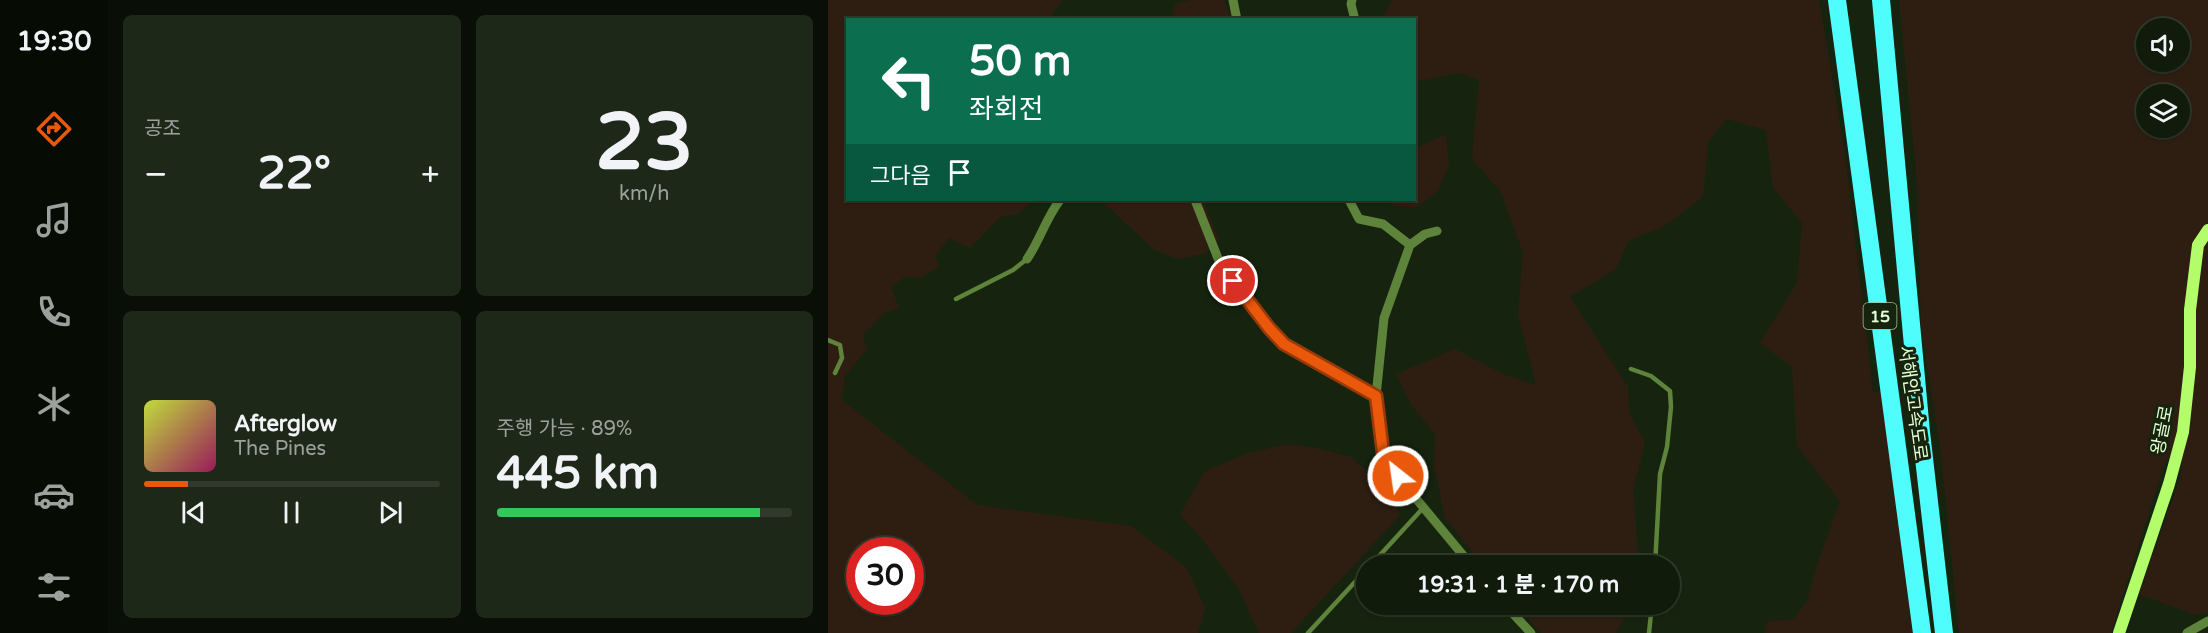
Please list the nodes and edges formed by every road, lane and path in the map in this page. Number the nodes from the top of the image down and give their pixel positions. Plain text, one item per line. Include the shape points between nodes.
1 (1233, 0) edge
2 (1353, 0) edge
3 (1837, 0) edge
4 (1881, 0) edge
5 (1237, 18) edge
6 (1354, 18) edge
7 (1059, 201) edge
8 (1195, 201) edge
9 (1350, 201) edge
10 (2208, 230) edge
11 (1437, 231) dead end
12 (1410, 245) junction
13 (1027, 259) joint
14 (956, 299) dead end
15 (828, 340) edge
16 (1631, 369) dead end
17 (835, 373) dead end
18 (1376, 396) junction
19 (1424, 507) junction
20 (1380, 555) edge
21 (1463, 555) edge
22 (1656, 555) edge
23 (1356, 581) edge
24 (1514, 615) edge
25 (1651, 615) edge
26 (2208, 621) edge
27 (1308, 633) edge
28 (1531, 633) edge
29 (1649, 633) edge
30 (1922, 633) edge
31 (1944, 633) edge
32 (2119, 633) edge
33 (2188, 633) edge

1 - 5 street
2 - 6 street
3 - 30 highway, 서해안고속도로 / 15
4 - 31 highway, 서해안고속도로 / 15
7 - 13 street
8 - 18 street via 1221,266 1269,328 1284,344
9 - 12 street via 1359,219 1383,224
10 - 32 main road, 왕골로 via 2198,245 2182,432 2169,484
11 - 12 street
12 - 18 street via 1384,318
13 - 14 lane
15 - 17 lane via 840,345 842,358
16 - 22 lane via 1651,376 1670,391
18 - 19 street via 1384,460
19 - 20 lane
19 - 21 street
23 - 27 lane
24 - 28 street
25 - 29 lane
26 - 33 street

